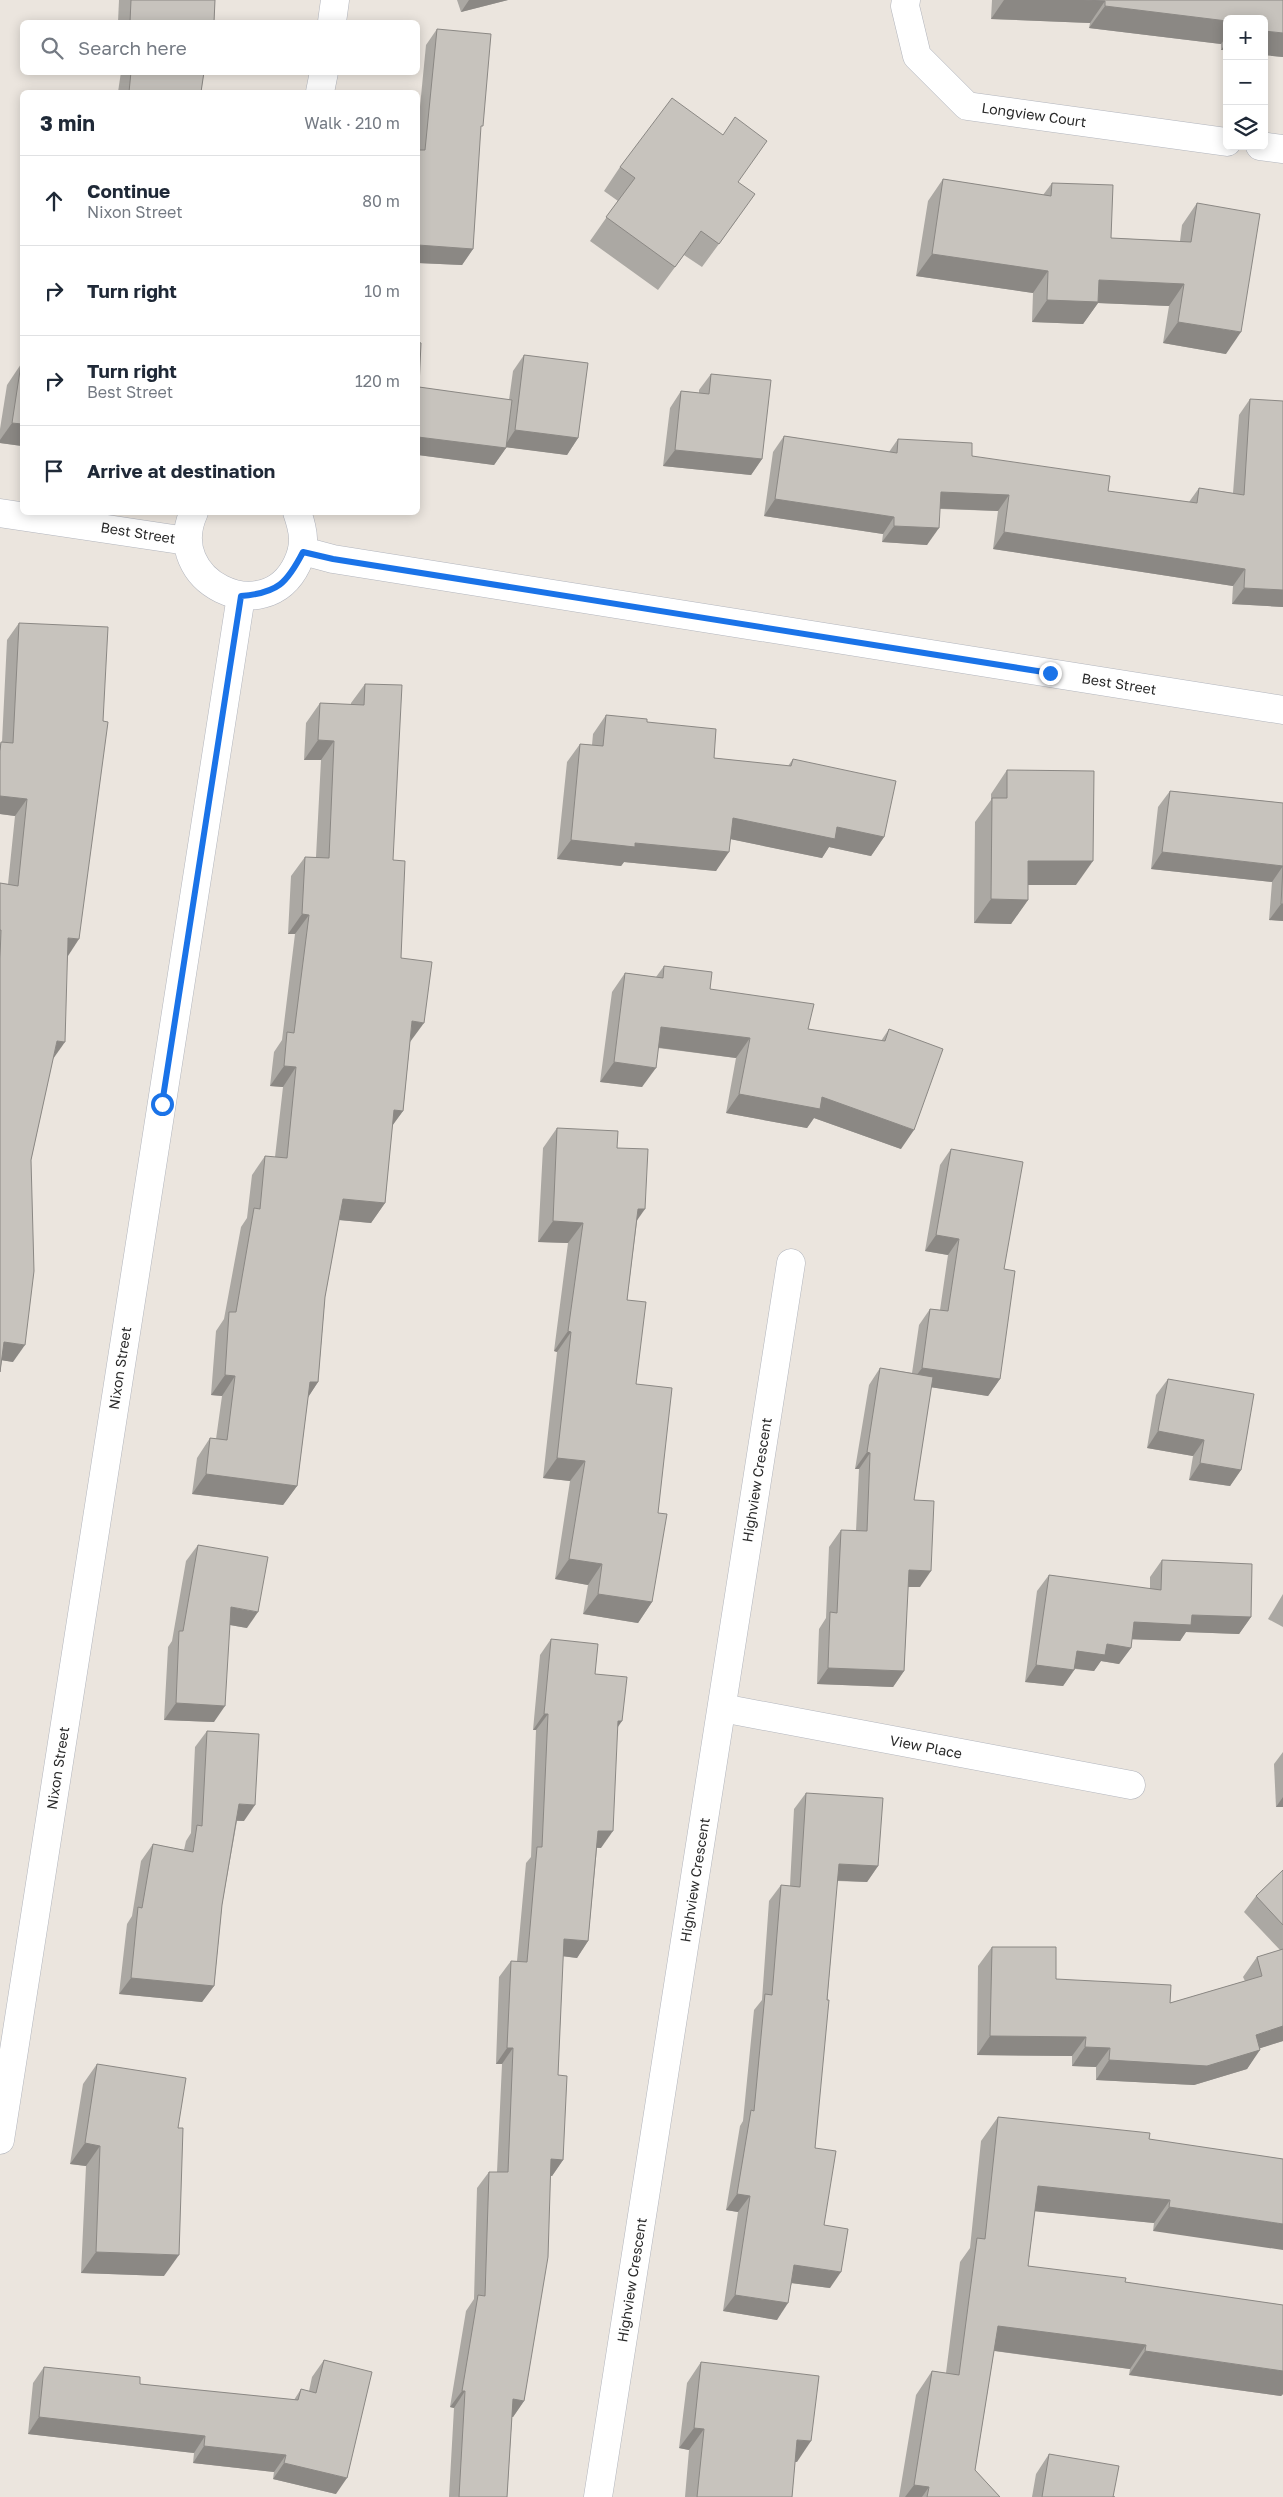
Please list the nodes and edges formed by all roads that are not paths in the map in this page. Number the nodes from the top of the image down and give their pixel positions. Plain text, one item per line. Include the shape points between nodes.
1 (335, 0) edge
2 (906, 0) edge
3 (332, 20) edge
4 (323, 75) edge
5 (320, 90) edge
6 (1223, 141) edge
7 (1268, 147) edge
8 (1283, 149) edge
9 (0, 513) edge
10 (193, 515) edge
11 (298, 515) edge
12 (188, 541) junction
13 (303, 552) junction
14 (241, 596) junction
15 (1283, 710) edge
16 (791, 1263) dead end
17 (722, 1708) junction
18 (1130, 1785) dead end
19 (0, 2140) edge
20 (598, 2497) edge

1 - 3 street
2 - 6 street, Longview Court via 917,56 967,106
4 - 5 street
7 - 8 street
9 - 12 street, Best Street
10 - 12 street
11 - 13 street via 304,531
12 - 14 street via 192,560 207,581 224,592
13 - 14 street via 292,574 280,586 261,594
13 - 15 street, Best Street
14 - 19 street, Nixon Street
16 - 17 street, Highview Crescent
17 - 18 street, View Place
17 - 20 street, Highview Crescent

